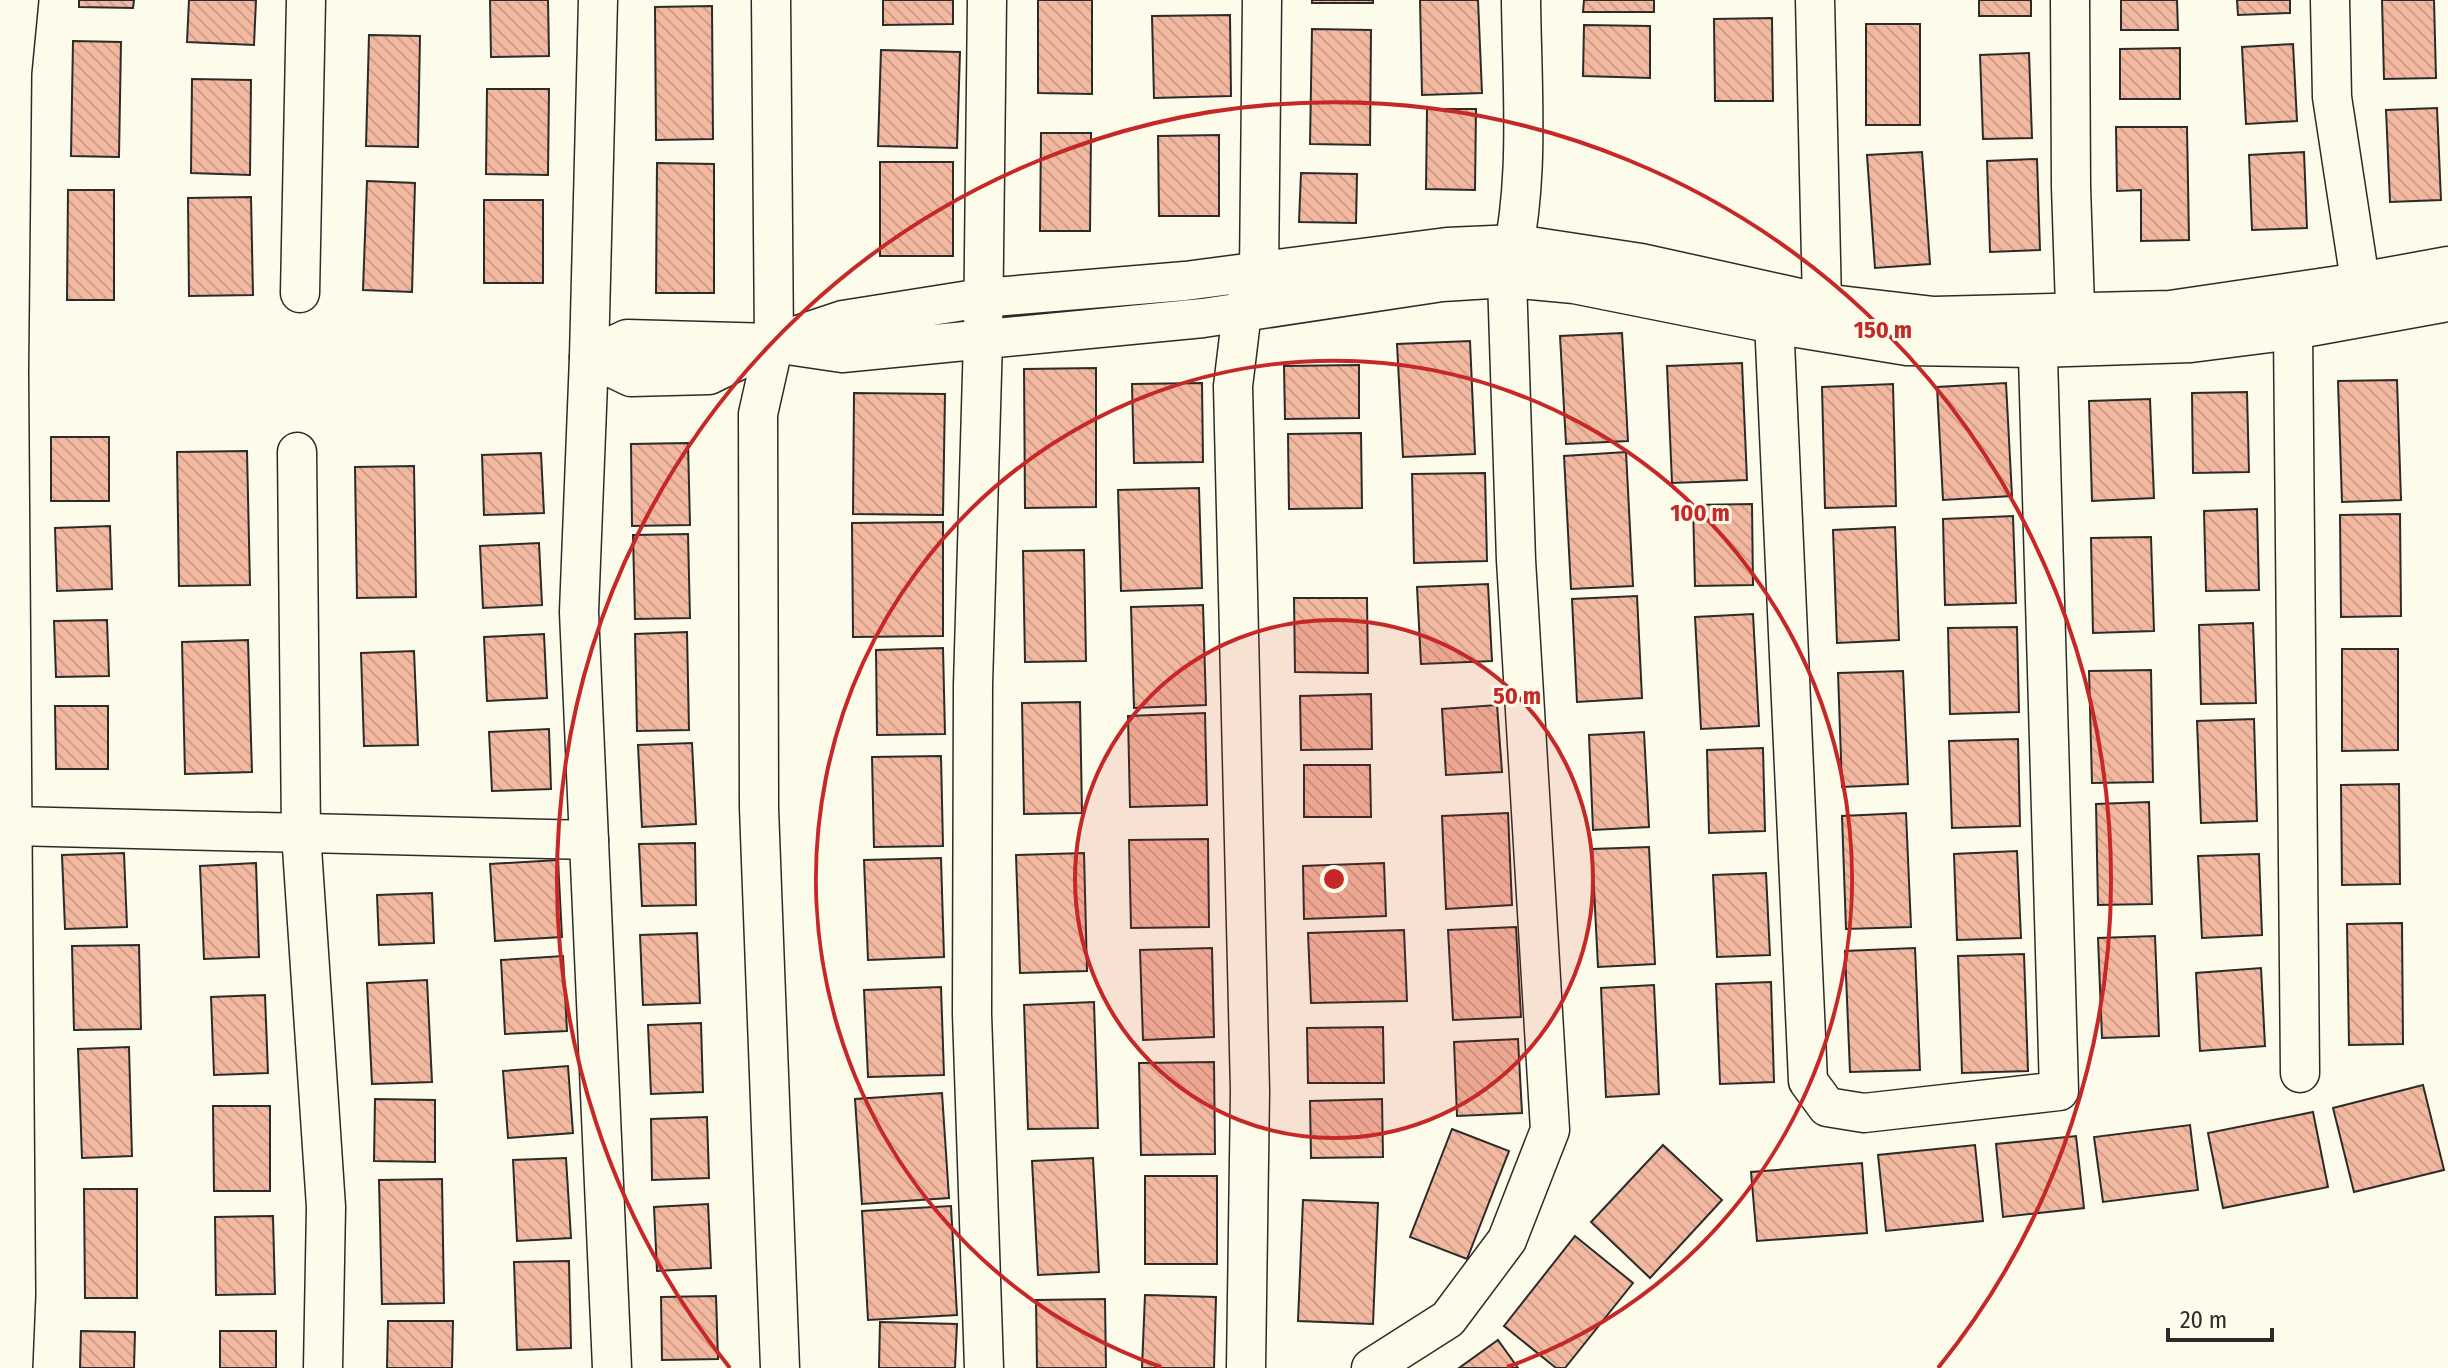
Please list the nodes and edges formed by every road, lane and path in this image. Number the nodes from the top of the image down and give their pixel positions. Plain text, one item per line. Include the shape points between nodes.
1 (19, 0) edge
2 (306, 0) edge
3 (598, 0) edge
4 (771, 0) edge
5 (987, 0) edge
6 (1262, 0) edge
7 (1521, 0) edge
8 (1815, 0) edge
9 (2070, 0) edge
10 (2330, 0) edge
11 (1511, 261) junction
12 (2448, 266) edge
13 (1259, 272) junction
14 (300, 293) dead end
15 (982, 298) junction
16 (2363, 300) junction
17 (2448, 302) edge
18 (1773, 308) junction
19 (1242, 312) junction
20 (2288, 312) junction
21 (1825, 318) junction
22 (2076, 330) junction
23 (2038, 331) junction
24 (983, 339) junction
25 (774, 343) junction
26 (589, 357) junction
27 (297, 452) dead end
28 (13, 826) junction
29 (301, 833) junction
30 (589, 840) junction
31 (2300, 1073) dead end
32 (13, 1368) edge
33 (323, 1368) edge
34 (612, 1368) edge
35 (780, 1368) edge
36 (984, 1368) edge
37 (1246, 1368) edge
38 (1371, 1368) edge

1 - 28 street via 12,73 9,371
2 - 14 street
3 - 26 street
4 - 25 street
5 - 15 street
6 - 13 street
7 - 11 street via 1523,151
8 - 21 street
9 - 22 street
10 - 16 street via 2332,97
11 - 13 street via 1447,247
11 - 18 street via 1641,263
11 - 19 street via 1442,282
11 - 38 street via 1516,560 1550,1130 1507,1240 1448,1319
12 - 16 street
13 - 15 street
13 - 19 street
15 - 24 street
15 - 25 street via 843,320
16 - 17 street
16 - 20 street
18 - 21 street
18 - 23 street via 1808,1081 1827,1107 1864,1113 2059,1091
19 - 24 street
19 - 37 street via 1233,386 1250,1091
20 - 22 street via 2170,310
20 - 31 street
21 - 23 street via 1907,346
22 - 23 street
24 - 25 street via 842,353
24 - 36 street via 973,685 972,1014
25 - 26 street via 627,339
25 - 35 street via 758,414 759,808
26 - 30 street via 579,612
27 - 29 street
28 - 29 street
28 - 32 street
29 - 30 street
29 - 33 street via 326,1207
30 - 34 street

